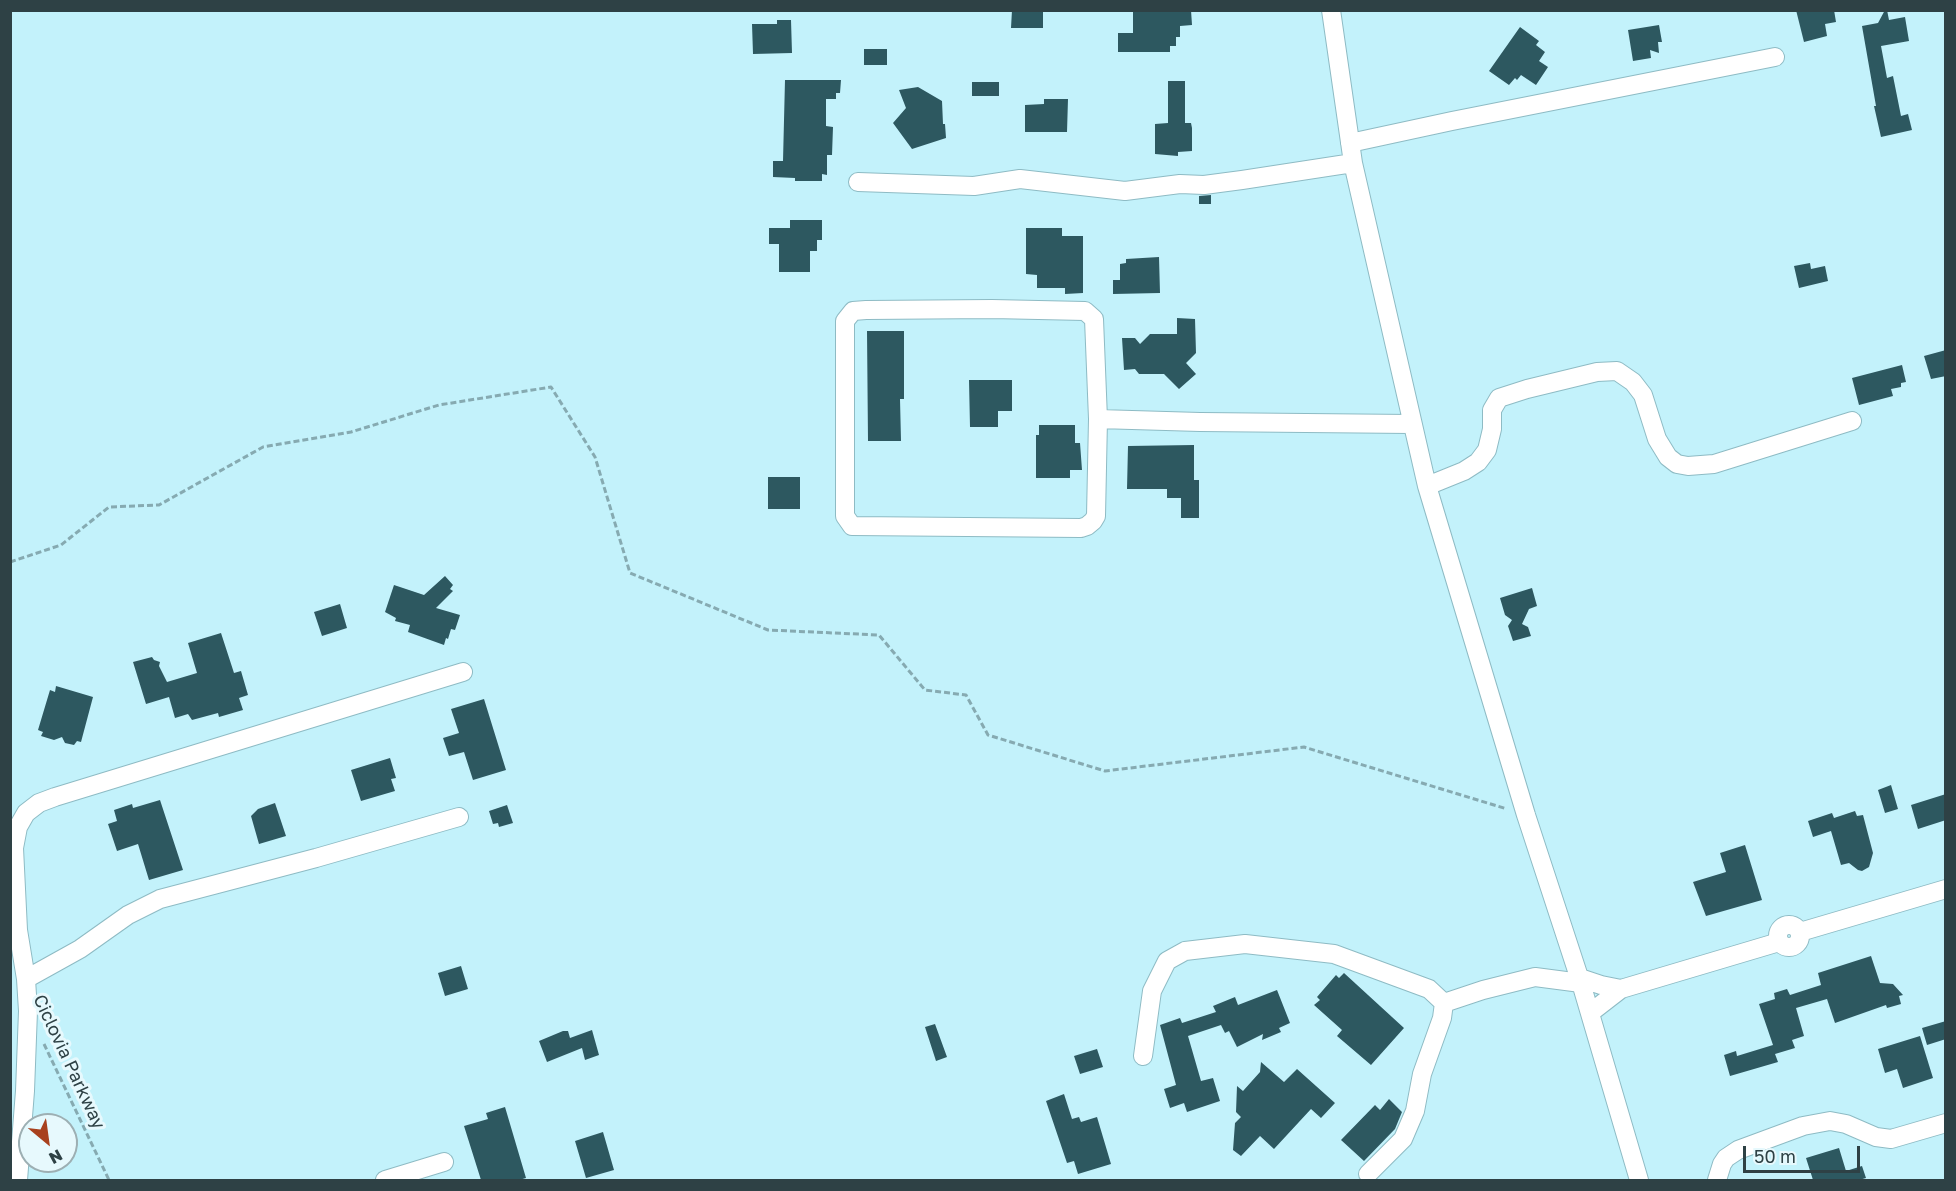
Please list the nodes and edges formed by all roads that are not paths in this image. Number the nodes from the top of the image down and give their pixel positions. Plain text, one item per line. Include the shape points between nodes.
1 (1331, 10) edge
2 (1775, 57) dead end
3 (1350, 143) junction
4 (1353, 163) junction
5 (858, 182) dead end
6 (1098, 419) junction
7 (1852, 421) dead end
8 (1411, 424) junction
9 (1427, 486) junction
10 (463, 672) dead end
11 (459, 817) dead end
12 (1946, 889) edge
13 (26, 979) junction
14 (1580, 980) junction
15 (1621, 989) junction
16 (1444, 1003) junction
17 (1590, 1013) junction
18 (1143, 1056) dead end
19 (1946, 1123) edge
20 (16, 1136) edge
21 (444, 1162) dead end
22 (1368, 1174) dead end
23 (18, 1180) edge
24 (385, 1180) edge
25 (1639, 1180) edge
26 (1717, 1180) edge

1 - 3 street
2 - 3 street
3 - 4 street
4 - 5 street via 1204,185 1125,191 1020,179 974,186
4 - 8 street
6 - 6 street via 1096,516 1087,526 852,526 845,516 845,321 853,311 866,310 1084,311 1094,319
6 - 8 street
7 - 9 street via 1713,464 1677,464 1658,439 1643,395 1633,382 1617,371 1597,372 1499,398 1492,410 1487,450 1478,462
8 - 9 street
9 - 14 street
10 - 13 street via 32,807 18,827 14,848 18,930
11 - 13 street via 160,899
12 - 15 street via 1800,932 1798,942 1791,947 1779,942
13 - 20 street via 27,1060
14 - 15 street
14 - 16 street via 1535,977
14 - 17 street
15 - 17 street
16 - 18 street via 1429,989 1334,954 1245,944 1185,951 1167,961 1152,991
16 - 22 street via 1415,1111 1403,1139
17 - 25 street
19 - 26 street via 1891,1139 1830,1121 1803,1126 1738,1150 1726,1158
20 - 23 street
21 - 24 street

